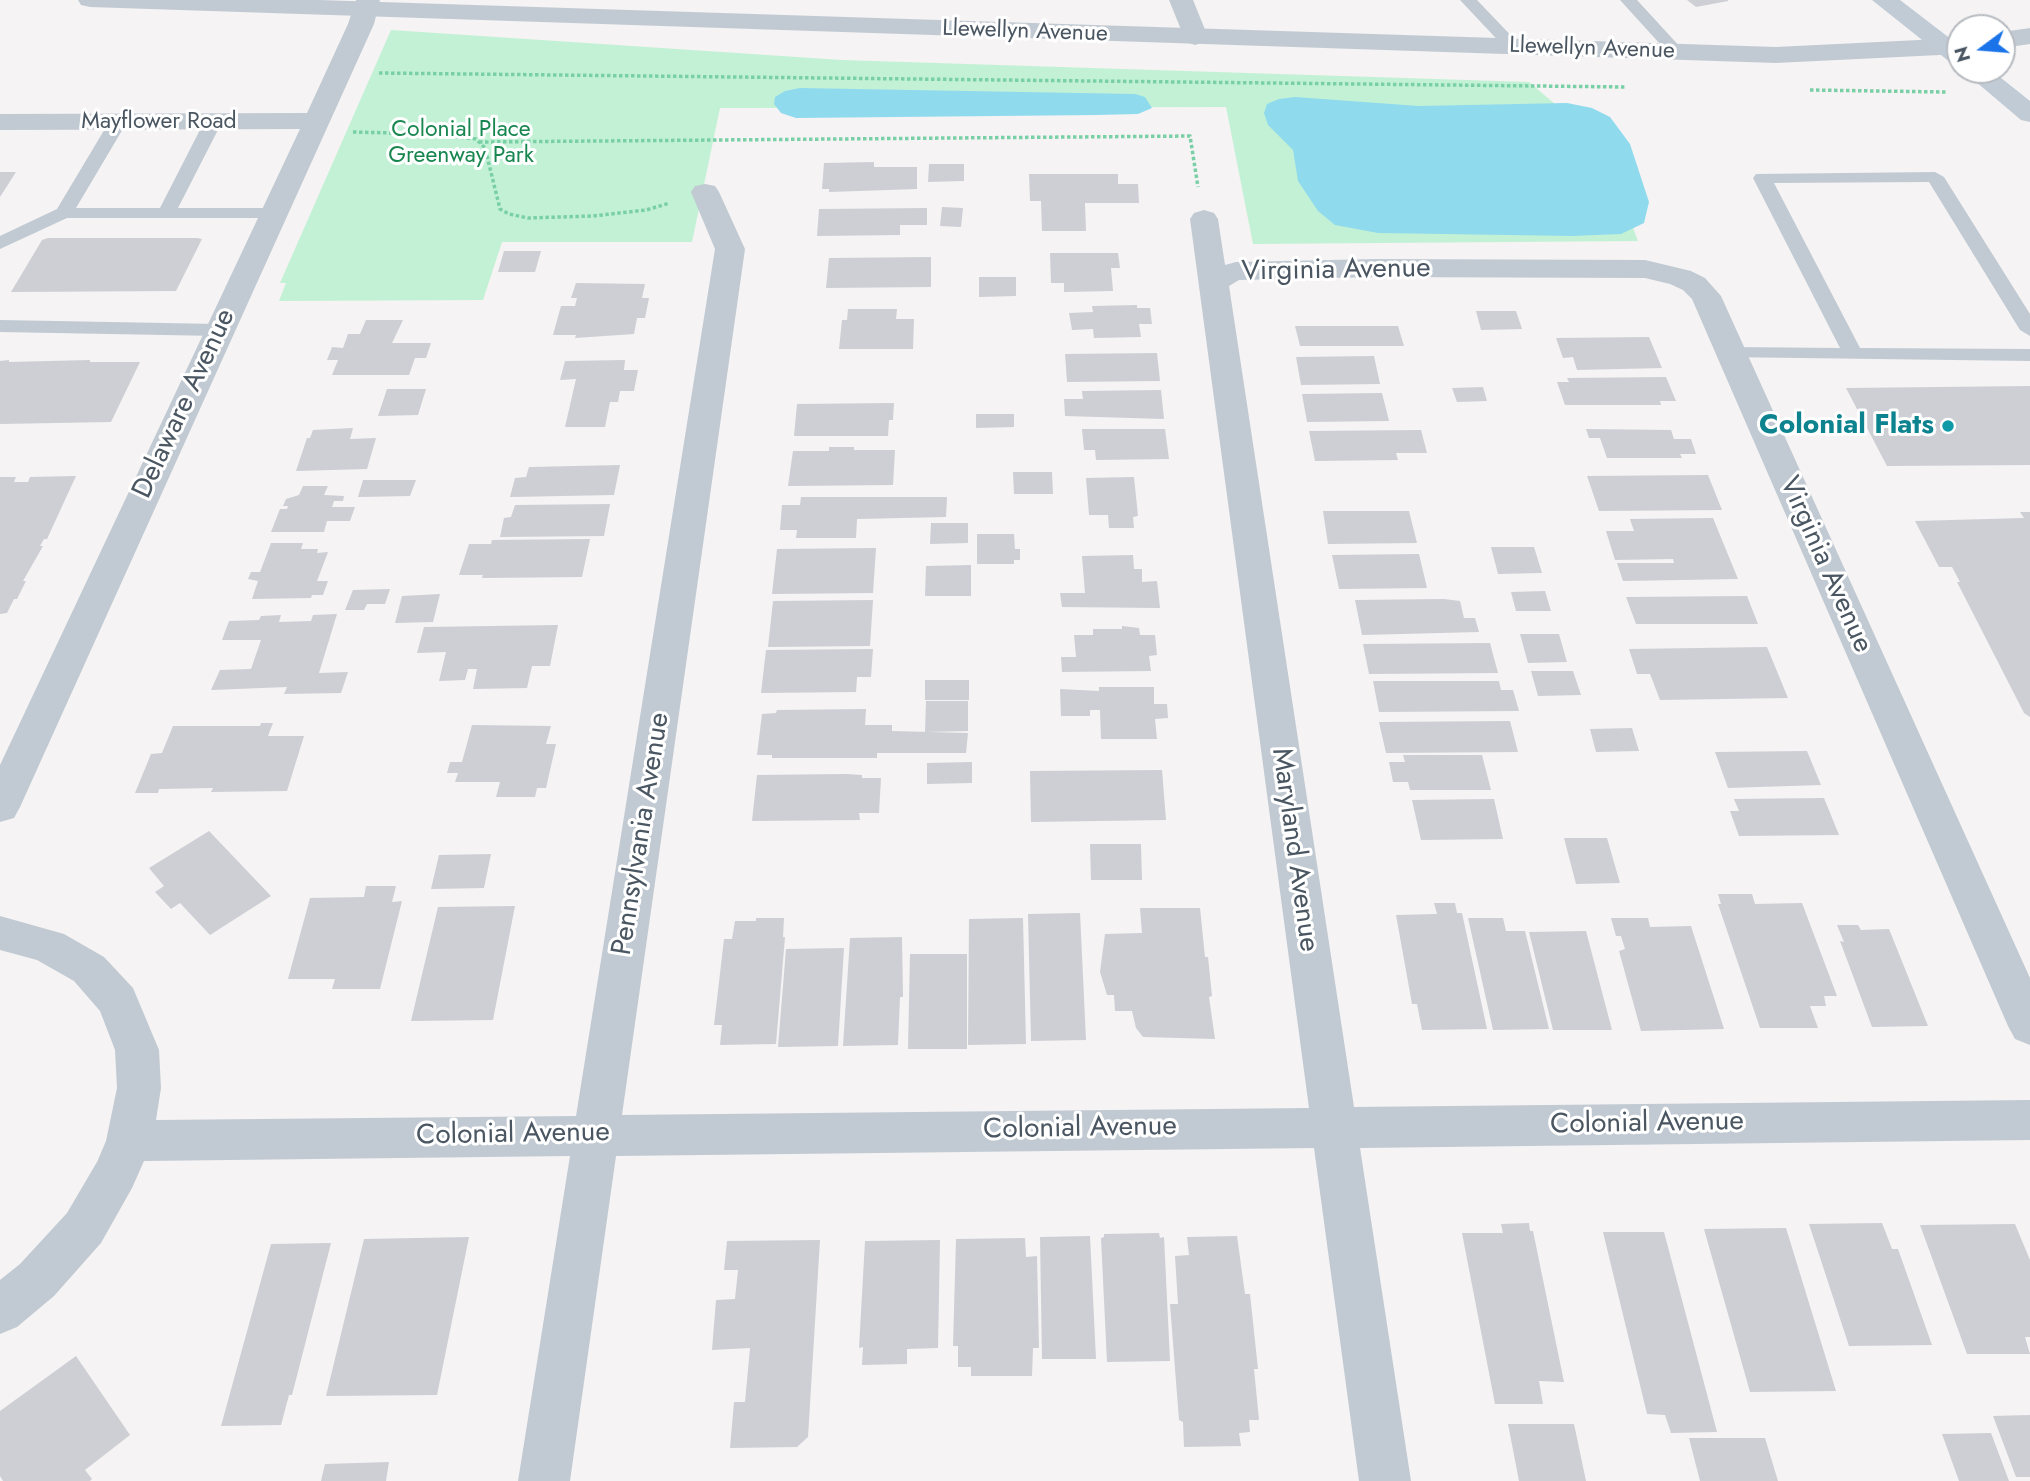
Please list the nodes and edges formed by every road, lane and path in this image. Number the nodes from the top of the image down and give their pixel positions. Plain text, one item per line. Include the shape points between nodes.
1 (90, 0) edge
2 (1468, 0) edge
3 (1628, 0) edge
4 (1884, 0) edge
5 (132, 1) edge
6 (1184, 1) edge
7 (367, 5) edge
8 (1195, 37) junction
9 (1946, 44) edge
10 (1513, 47) junction
11 (1946, 51) edge
12 (1676, 52) junction
13 (339, 72) junction
14 (1992, 84) edge
15 (1632, 87) dead end
16 (1799, 90) dead end
17 (1947, 92) dead end
18 (2030, 114) edge
19 (118, 122) junction
20 (213, 122) junction
21 (2, 123) edge
22 (316, 123) junction
23 (479, 142) junction
24 (705, 192) joint
25 (64, 213) junction
26 (166, 213) junction
27 (274, 213) junction
28 (1204, 219) joint
29 (0, 243) edge
30 (1214, 284) junction
31 (0, 326) edge
32 (219, 330) junction
33 (2030, 330) edge
34 (1731, 353) junction
35 (1853, 354) junction
36 (2030, 355) edge
37 (0, 807) edge
38 (0, 933) edge
39 (2030, 1026) edge
40 (2030, 1120) edge
41 (1333, 1127) junction
42 (597, 1134) junction
43 (129, 1140) junction
44 (0, 1311) edge
45 (544, 1481) edge
46 (1385, 1481) edge

1 - 5 street, Llewellyn Avenue
2 - 10 lane
3 - 12 lane
4 - 9 main road
5 - 7 street, Llewellyn Avenue
6 - 8 street
7 - 8 street, Llewellyn Avenue
7 - 13 street, Delaware Avenue
8 - 10 street, Llewellyn Avenue
10 - 12 street, Llewellyn Avenue
11 - 12 street, Llewellyn Avenue
13 - 15 path
13 - 22 street, Delaware Avenue
14 - 18 main road
16 - 17 path
19 - 20 street, Mayflower Road
19 - 21 street, Mayflower Road
19 - 25 lane
20 - 22 street, Mayflower Road
20 - 26 lane
22 - 23 path via 341,131 434,134
22 - 27 street, Delaware Avenue
23 - 24 path via 485,148 500,209 509,214 541,218 646,211
23 - 28 path via 1190,136
24 - 42 street, Pennsylvania Avenue via 730,249
25 - 26 lane
25 - 29 lane
26 - 27 lane
27 - 32 street, Delaware Avenue
28 - 30 street, Maryland Avenue
30 - 34 street, Virginia Avenue via 1236,271 1658,270 1694,284 1706,296
30 - 41 street, Maryland Avenue
31 - 32 lane
32 - 37 street, Delaware Avenue
33 - 35 lane via 1935,177 1762,177
34 - 35 lane
34 - 39 street, Virginia Avenue
35 - 36 lane
38 - 43 street via 49,946 89,969 118,1001 137,1050 139,1088
40 - 41 street, Colonial Avenue
41 - 42 street, Colonial Avenue
41 - 46 street, Maryland Avenue
42 - 43 street, Colonial Avenue
42 - 45 street, Pennsylvania Avenue
43 - 44 street via 116,1173 83,1228 37,1280

